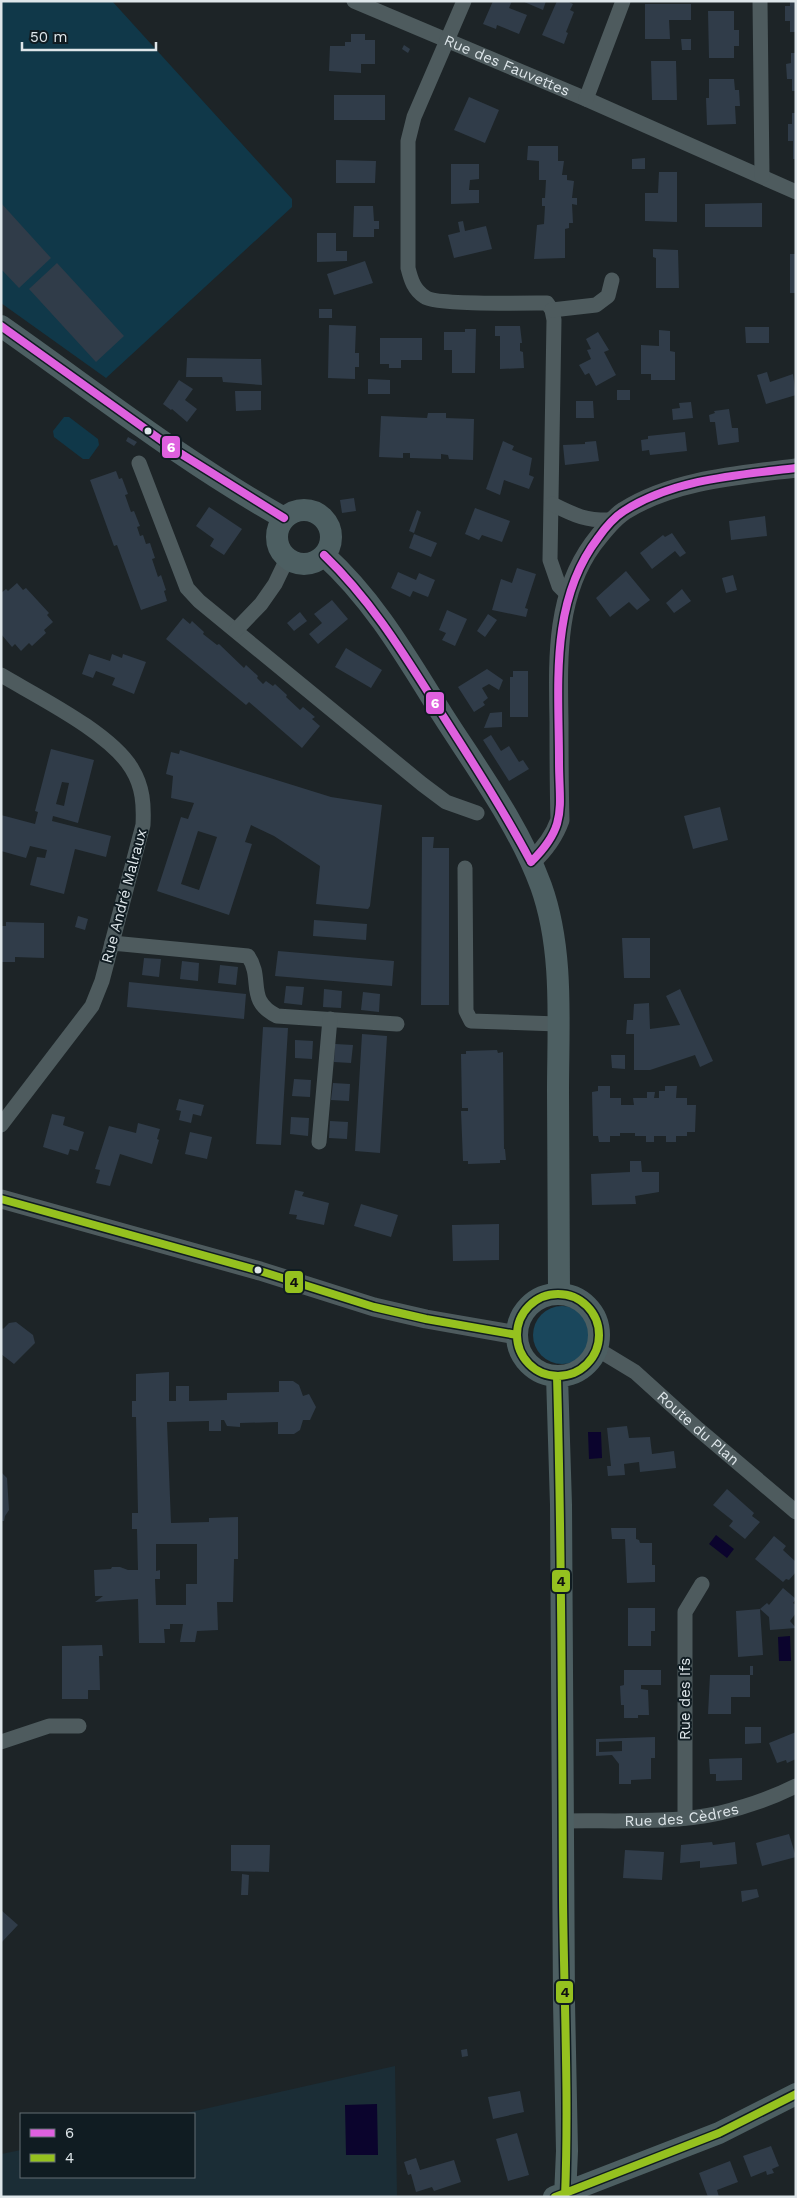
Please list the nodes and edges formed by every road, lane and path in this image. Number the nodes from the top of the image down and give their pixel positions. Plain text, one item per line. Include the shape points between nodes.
1 (354, 1) edge
2 (464, 1) edge
3 (623, 1) edge
4 (760, 1) edge
5 (447, 42) junction
6 (586, 99) junction
7 (762, 176) junction
8 (796, 192) edge
9 (612, 280) dead end
10 (552, 310) junction
11 (1, 326) edge
12 (139, 463) dead end
13 (796, 468) edge
14 (552, 504) junction
15 (284, 518) junction
16 (613, 520) junction
17 (324, 555) junction
18 (287, 559) junction
19 (568, 594) junction
20 (236, 630) junction
21 (1, 675) edge
22 (477, 813) dead end
23 (531, 862) junction
24 (465, 868) dead end
25 (112, 944) junction
26 (330, 1019) junction
27 (397, 1024) dead end
28 (558, 1024) junction
29 (1, 1125) edge
30 (319, 1142) dead end
31 (1, 1199) edge
32 (559, 1294) junction
33 (517, 1335) junction
34 (597, 1349) junction
35 (557, 1376) junction
36 (796, 1512) edge
37 (702, 1584) dead end
38 (79, 1726) dead end
39 (1, 1742) edge
40 (796, 1786) edge
41 (685, 1818) junction
42 (563, 1821) junction
43 (796, 2094) edge
44 (561, 2195) edge

1 - 5 street
2 - 5 street
3 - 6 street
4 - 7 street
5 - 6 street, Rue des Fauvettes
5 - 10 street, Rue des Fauvettes via 414,117 408,141 408,268 413,286 426,299 547,303
6 - 7 street, Rue des Fauvettes
7 - 8 street, Rue des Fauvettes
9 - 10 street, Rue des Fauvettes via 608,296 596,304
10 - 14 street
11 - 15 main road via 170,445
12 - 20 street via 187,588
13 - 16 street via 686,486 653,496 623,511
14 - 16 street via 592,521
14 - 19 street via 550,560 559,586
15 - 17 main road via 298,510 313,511 324,518 330,530 331,543
15 - 18 main road via 277,531 278,546
16 - 19 street via 583,558
17 - 18 main road via 313,563 300,564
17 - 23 main road via 342,571 392,633 513,827
18 - 20 street via 270,590
19 - 23 street via 561,618 558,661 560,820 547,845
20 - 22 street via 422,784 446,802
21 - 25 street, Rue André Malraux via 104,738 120,753 140,784 144,825
23 - 28 main road via 542,888 556,952
24 - 28 street via 466,1011 471,1021
25 - 26 street via 248,956 254,964 258,996 264,1010 277,1016
25 - 29 street, Rue André Malraux via 92,1006
26 - 27 street
26 - 30 street
28 - 32 main road
31 - 33 street via 260,1271 374,1307
32 - 33 main road via 546,1295 534,1301 525,1310
32 - 34 main road via 580,1300 589,1307 598,1327
33 - 35 main road via 524,1359 544,1374
34 - 35 main road via 581,1369
34 - 36 street, Route du Plan via 635,1372
35 - 42 main road
37 - 41 street, Rue des Ifs via 685,1612
38 - 39 street via 49,1726
40 - 41 street, Rue des Cèdres via 720,1813
41 - 42 street, Rue des Cèdres
42 - 44 main road via 566,2125
43 - 44 main road via 719,2133

